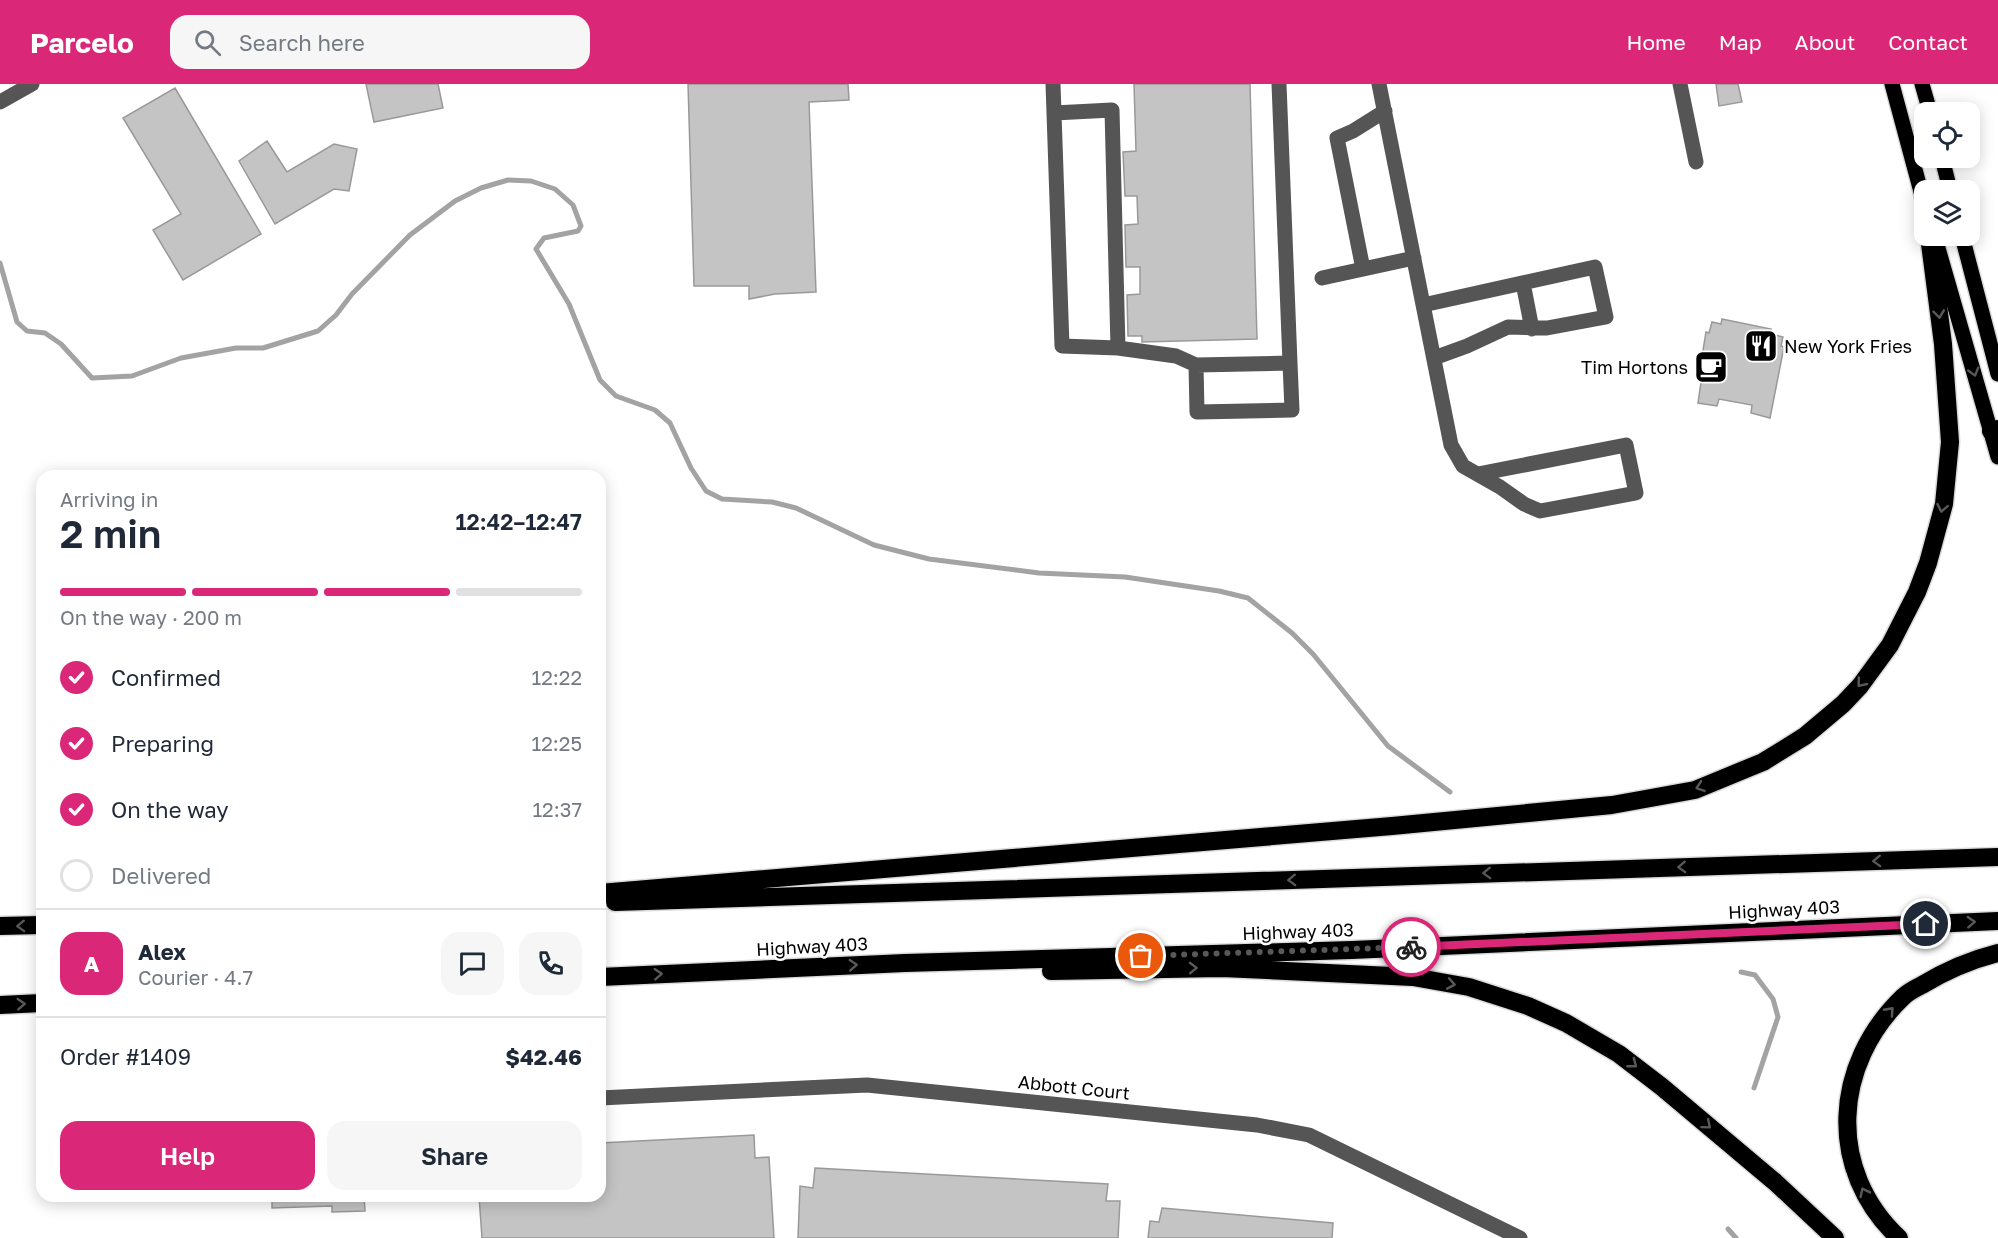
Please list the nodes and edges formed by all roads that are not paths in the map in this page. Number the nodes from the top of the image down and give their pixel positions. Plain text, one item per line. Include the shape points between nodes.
1 (32, 84) edge
2 (1053, 84) edge
3 (1279, 84) edge
4 (1380, 84) edge
5 (1680, 84) edge
6 (1892, 84) edge
7 (1922, 84) edge
8 (0, 102) edge
9 (1927, 102) edge
10 (1385, 111) junction
11 (1054, 113) junction
12 (1696, 162) dead end
13 (1918, 180) edge
14 (1933, 246) edge
15 (1935, 246) edge
16 (1965, 246) edge
17 (1414, 258) junction
18 (1364, 269) junction
19 (1322, 278) dead end
20 (1523, 283) junction
21 (1423, 305) junction
22 (1532, 329) junction
23 (1118, 348) junction
24 (1434, 358) junction
25 (1290, 363) junction
26 (1196, 365) junction
27 (1998, 374) edge
28 (1994, 430) edge
29 (1998, 457) edge
30 (1478, 474) junction
31 (1998, 845) edge
32 (1998, 857) edge
33 (1919, 859) junction
34 (606, 892) edge
35 (606, 902) edge
36 (1998, 921) edge
37 (36, 925) edge
38 (0, 926) edge
39 (1998, 953) edge
40 (905, 963) junction
41 (606, 977) edge
42 (36, 1003) edge
43 (0, 1005) edge
44 (606, 1098) edge
45 (1520, 1238) edge
46 (1835, 1238) edge
47 (1899, 1238) edge

1 - 8 street
2 - 11 street
3 - 25 street
4 - 10 street
5 - 12 street
6 - 13 main road
7 - 9 main road
10 - 17 street
10 - 18 street via 1337,138
11 - 23 street via 1062,346
11 - 23 street via 1112,110
14 -> 34 highway via 1950,442 1944,504 1928,563 1890,645 1860,686 1805,736 1763,762 1695,790 1612,805
15 -> 28 main road
16 - 27 main road
17 - 18 street
17 - 21 street
18 - 19 street
20 - 21 street
20 - 22 street
20 - 22 street via 1595,267 1606,317
21 - 24 street
22 - 24 street via 1508,327
23 - 26 street via 1176,356
24 - 30 street via 1451,446 1463,466
25 - 26 street
25 - 26 street via 1292,410 1256,411 1197,412
28 - 29 main road
30 - 30 street via 1540,511 1636,493 1626,445
31 - 33 highway via 1963,848
32 - 33 highway
33 -> 35 highway
40 -> 36 highway, Highway 403 via 1352,950
37 -> 38 highway
47 -> 39 highway via 1865,1195 1854,1167 1847,1125 1857,1063 1875,1028 1904,995 1941,973
41 -> 40 highway, Highway 403
40 -> 46 highway via 948,973 1222,968 1413,977 1469,987 1566,1023 1618,1054 1775,1182
43 -> 42 highway
44 - 45 street, Abbott Court via 867,1085 1257,1125 1309,1135

